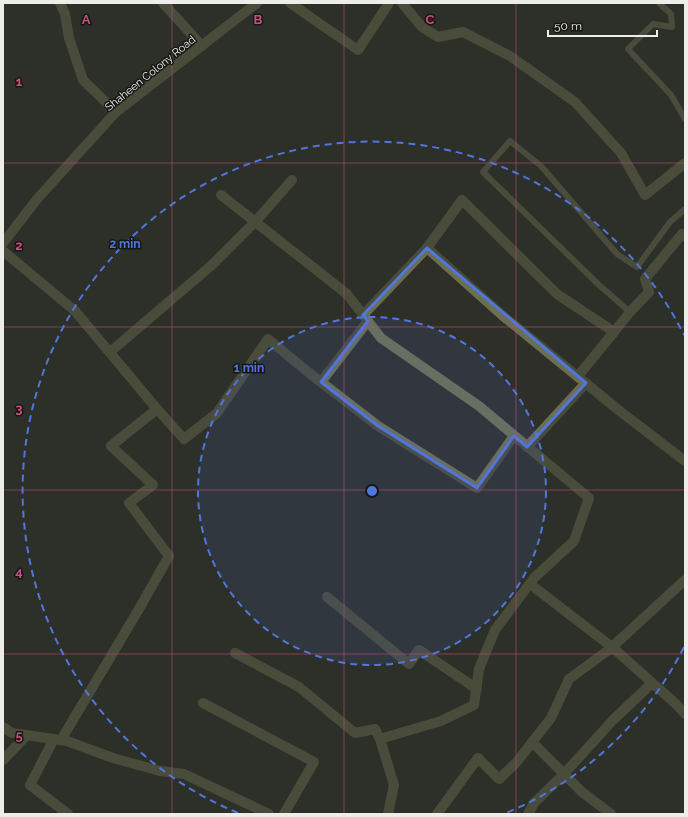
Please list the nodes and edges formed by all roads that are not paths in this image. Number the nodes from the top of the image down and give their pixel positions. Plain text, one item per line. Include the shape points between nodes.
1 (60, 3) edge
2 (163, 3) edge
3 (257, 3) edge
4 (290, 3) edge
5 (389, 3) edge
6 (402, 3) edge
7 (658, 3) edge
8 (202, 46) junction
9 (116, 112) junction
10 (685, 119) edge
11 (685, 163) edge
12 (292, 180) dead end
13 (222, 195) dead end
14 (685, 209) edge
15 (255, 222) junction
16 (685, 236) edge
17 (3, 243) edge
18 (427, 248) junction
19 (3, 251) edge
20 (630, 312) junction
21 (366, 318) junction
22 (614, 332) junction
23 (110, 352) junction
24 (578, 376) junction
25 (321, 382) junction
26 (586, 383) junction
27 (156, 409) junction
28 (514, 436) junction
29 (527, 447) junction
30 (685, 461) edge
31 (685, 580) edge
32 (530, 584) junction
33 (327, 597) dead end
34 (612, 647) junction
35 (235, 653) dead end
36 (652, 683) junction
37 (477, 689) junction
38 (203, 703) dead end
39 (685, 714) edge
40 (3, 728) edge
41 (28, 735) junction
42 (380, 739) junction
43 (58, 740) junction
44 (532, 742) junction
45 (3, 760) edge
46 (564, 774) junction
47 (68, 814) edge
48 (269, 814) edge
49 (284, 814) edge
50 (388, 814) edge
51 (437, 814) edge
52 (528, 814) edge
53 (611, 814) edge

1 - 9 street via 65,14 68,38 83,80
2 - 8 street
3 - 8 street, Shaheen Colony Road
4 - 5 street via 358,50
6 - 11 street via 422,27 438,37 463,32 510,56 575,102 621,153 645,195
7 - 10 lane via 671,14 672,27 653,24 628,49 671,95
8 - 9 street, Shaheen Colony Road
9 - 17 street, Shaheen Colony Road via 38,198
12 - 15 street
13 - 15 street
14 - 20 lane via 670,222 637,267 617,254 541,166 510,140 482,172
15 - 21 street via 347,294
15 - 23 street via 212,265
16 - 20 street via 682,234 645,279 649,292
18 - 21 street
18 - 22 street via 462,200 556,294
18 - 24 street via 502,315
19 - 23 street via 75,311
20 - 22 street
21 - 25 street
21 - 28 street via 381,338 479,406
22 - 24 street
23 - 27 street
24 - 26 street
25 - 27 street via 268,339 217,413 184,439
25 - 28 street via 378,426 476,488
26 - 29 street
26 - 30 street
27 - 43 street via 111,446 153,485 129,503 169,556
28 - 29 street
29 - 32 street via 589,498 574,541
31 - 34 street
32 - 34 street
32 - 37 street via 495,630 479,669
33 - 37 street via 409,664 419,650
34 - 36 street
34 - 44 street via 569,679 551,718
35 - 42 street via 299,688 355,733 375,729
36 - 39 street
36 - 46 street via 613,720
37 - 42 street via 474,705 441,721
38 - 49 street via 314,762
40 - 41 street via 12,733
41 - 43 street
41 - 45 street
42 - 50 street via 394,785
43 - 47 street via 30,785
43 - 48 street via 160,771 184,774
44 - 46 street
44 - 51 street via 516,763 499,779 478,758
46 - 52 street via 534,803
46 - 53 street via 582,792

